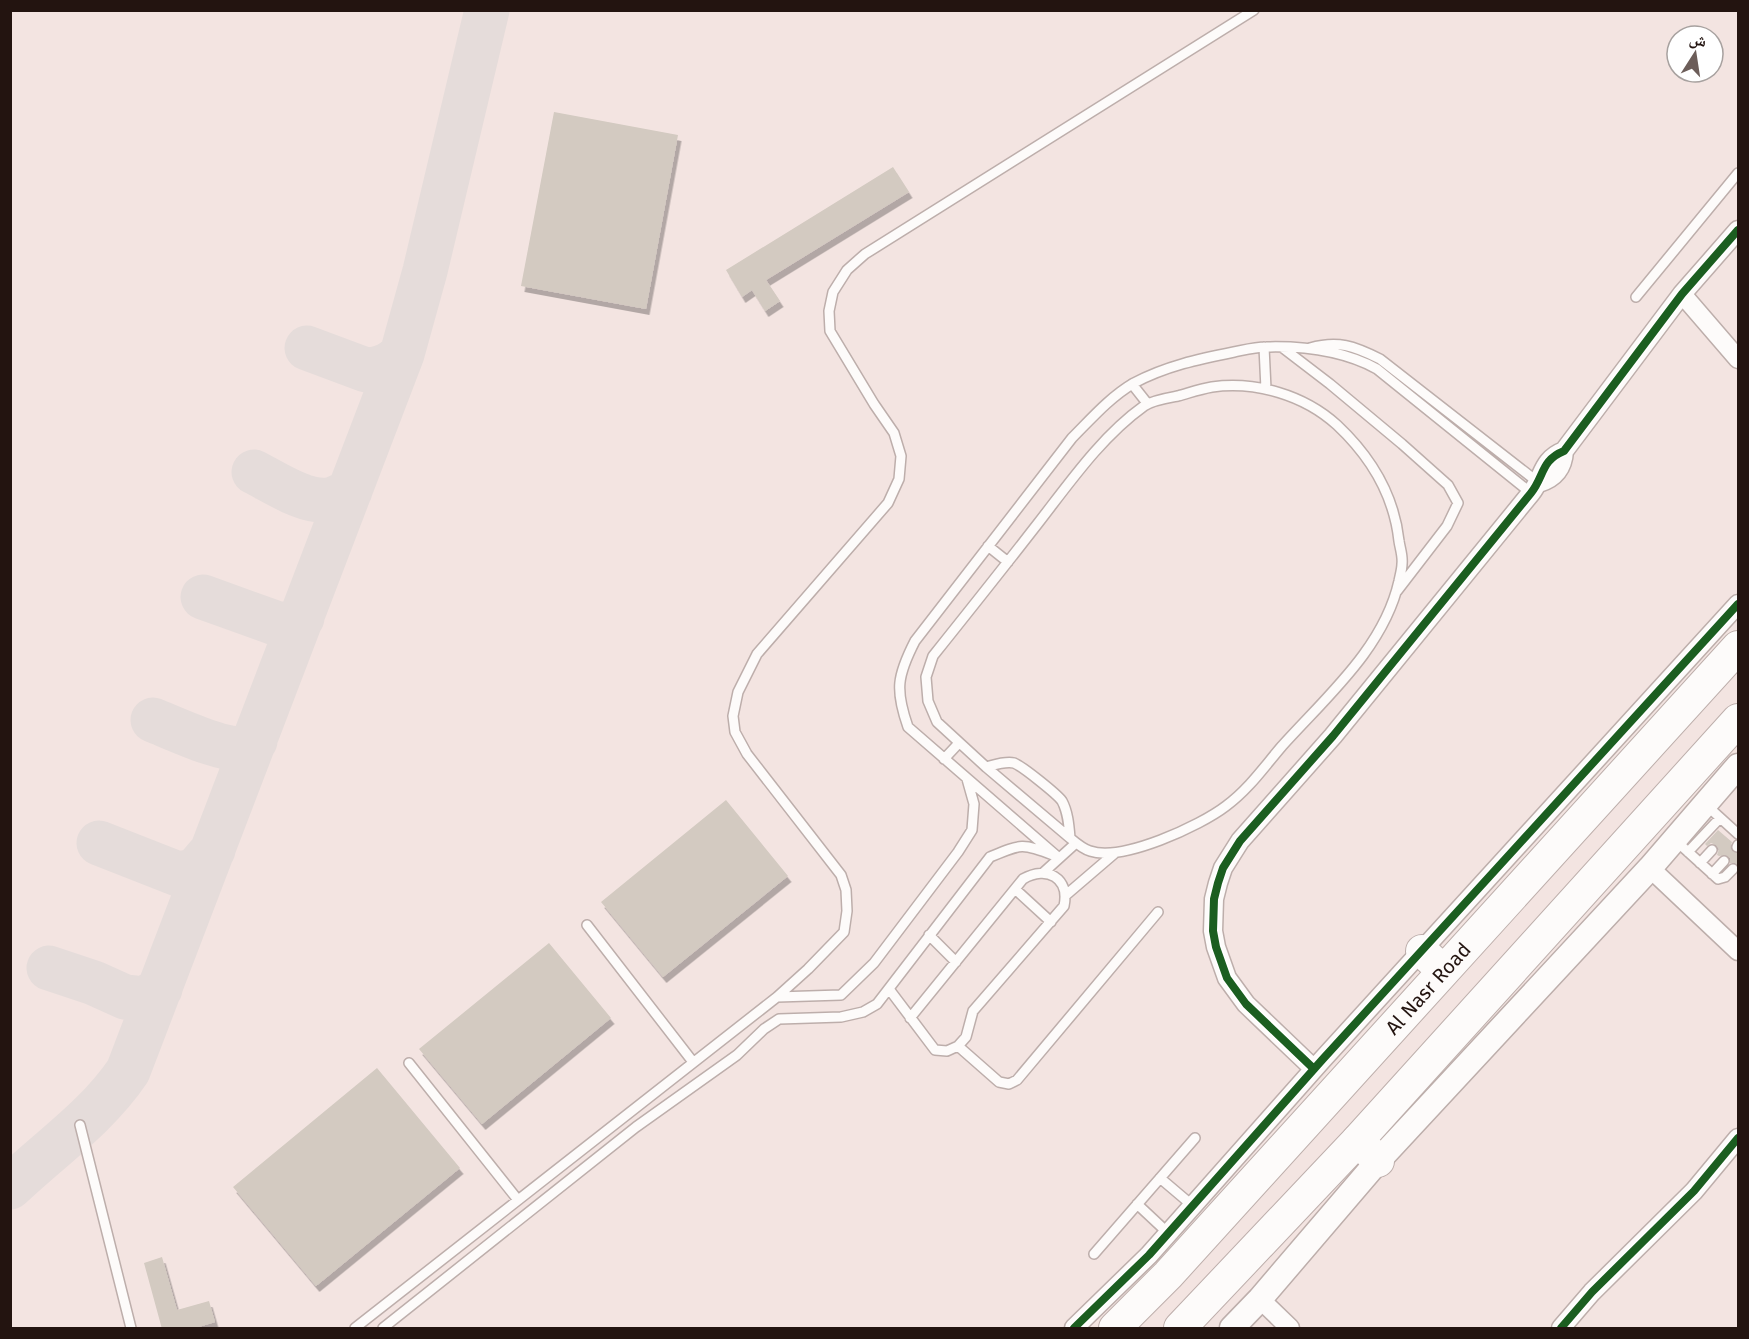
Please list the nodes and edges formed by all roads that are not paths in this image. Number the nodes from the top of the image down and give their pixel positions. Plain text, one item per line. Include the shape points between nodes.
1 (1254, 10) edge
2 (1738, 173) edge
3 (1738, 230) edge
4 (1682, 294) junction
5 (1636, 297) dead end
6 (1264, 347) junction
7 (1283, 348) junction
8 (1738, 359) edge
9 (1132, 384) junction
10 (1266, 389) junction
11 (1147, 404) junction
12 (1535, 488) junction
13 (988, 546) junction
14 (1008, 562) junction
15 (1396, 593) junction
16 (1738, 604) edge
17 (1738, 647) edge
18 (1738, 720) edge
19 (959, 742) junction
20 (944, 759) junction
21 (1738, 766) edge
22 (986, 767) junction
23 (967, 779) junction
24 (1712, 811) junction
25 (1731, 833) edge
26 (1073, 840) junction
27 (1682, 846) junction
28 (1712, 850) dead end
29 (1115, 853) junction
30 (1059, 858) junction
31 (1724, 861) dead end
32 (1700, 863) junction
33 (1650, 868) junction
34 (1733, 868) dead end
35 (1044, 872) junction
36 (1712, 874) junction
37 (1015, 889) junction
38 (1066, 895) junction
39 (1158, 912) dead end
40 (1051, 922) junction
41 (587, 925) dead end
42 (929, 935) junction
43 (1738, 951) edge
44 (1432, 961) junction
45 (956, 962) junction
46 (889, 989) junction
47 (777, 997) junction
48 (910, 1018) junction
49 (958, 1047) junction
50 (693, 1062) junction
51 (409, 1063) dead end
52 (1314, 1069) junction
53 (80, 1125) dead end
54 (1195, 1138) dead end
55 (1738, 1138) edge
56 (1368, 1150) junction
57 (1160, 1178) junction
58 (518, 1200) junction
59 (1137, 1204) junction
60 (1193, 1206) junction
61 (1094, 1254) dead end
62 (1162, 1254) junction
63 (1260, 1299) junction
64 (131, 1329) edge
65 (355, 1329) edge
66 (383, 1329) edge
67 (1074, 1329) edge
68 (1115, 1329) edge
69 (1180, 1329) edge
70 (1232, 1329) edge
71 (1290, 1329) edge
72 (1561, 1329) edge

1 - 47 lane via 865,254 847,270 833,291 830,331 894,433 901,456 899,479 888,503 757,654 738,692 733,716 735,732 743,747 841,875 846,890 843,932
2 - 5 lane
3 - 4 street
4 - 8 street
4 - 12 street via 1564,452 1546,463
6 - 7 lane
6 - 9 lane via 1168,367
6 - 10 lane
7 - 12 lane via 1337,343 1380,359
7 - 15 lane via 1448,485 1458,503 1448,526
9 - 11 lane
9 - 13 lane via 1072,438
10 - 11 lane via 1211,387
10 - 15 lane via 1313,406 1356,443 1386,491 1397,519 1402,563
11 - 14 lane via 1113,432
12 - 52 street via 1333,736 1240,840 1221,875 1214,899 1213,931 1227,978 1246,1004
13 - 14 lane
13 - 20 lane via 915,641 898,683 908,727
14 - 19 lane via 933,656 926,677 928,701 938,722
15 - 29 lane via 1371,644 1242,793 1206,819 1179,832
16 - 44 street
17 - 44 highway, Al Nasr Road
18 - 56 highway
19 - 20 lane
19 - 22 lane
20 - 23 lane
21 - 24 street
22 - 26 lane
22 - 26 lane via 1012,762 1061,799
23 - 30 lane
23 - 47 lane via 974,804 972,830 874,963 841,995
24 - 25 lane
24 - 27 street
26 - 29 lane via 1091,851
26 - 30 lane
27 - 32 lane
27 - 33 street
28 - 32 lane
29 - 38 lane
30 - 35 lane
30 - 42 lane via 1018,846 990,857
31 - 36 lane
32 - 36 lane
33 - 43 street
33 - 56 street
34 - 36 lane via 1720,879
35 - 37 lane via 1033,873
35 - 38 lane via 1055,876
37 - 40 lane
37 - 45 lane
38 - 40 lane via 1064,906
39 - 49 lane via 1017,1080 1009,1084 999,1082
40 - 49 lane via 973,1011 966,1036
41 - 50 lane
42 - 45 lane
42 - 46 lane
44 - 52 street
44 - 62 highway, Al Nasr Road
45 - 48 lane
46 - 48 lane
46 - 66 lane via 877,1004 863,1012 841,1017 779,1019 737,1055 636,1127
47 - 50 lane
48 - 49 lane via 935,1050
50 - 58 lane
51 - 58 lane
52 - 60 street
53 - 64 lane
54 - 57 lane
55 - 72 street via 1694,1191 1592,1292
56 - 63 street
56 - 69 highway
57 - 59 lane
57 - 60 lane
58 - 65 lane
59 - 61 lane
59 - 62 lane
60 - 62 street
62 - 67 street
62 - 68 highway, Al Nasr Road
63 - 70 street
63 - 71 street

